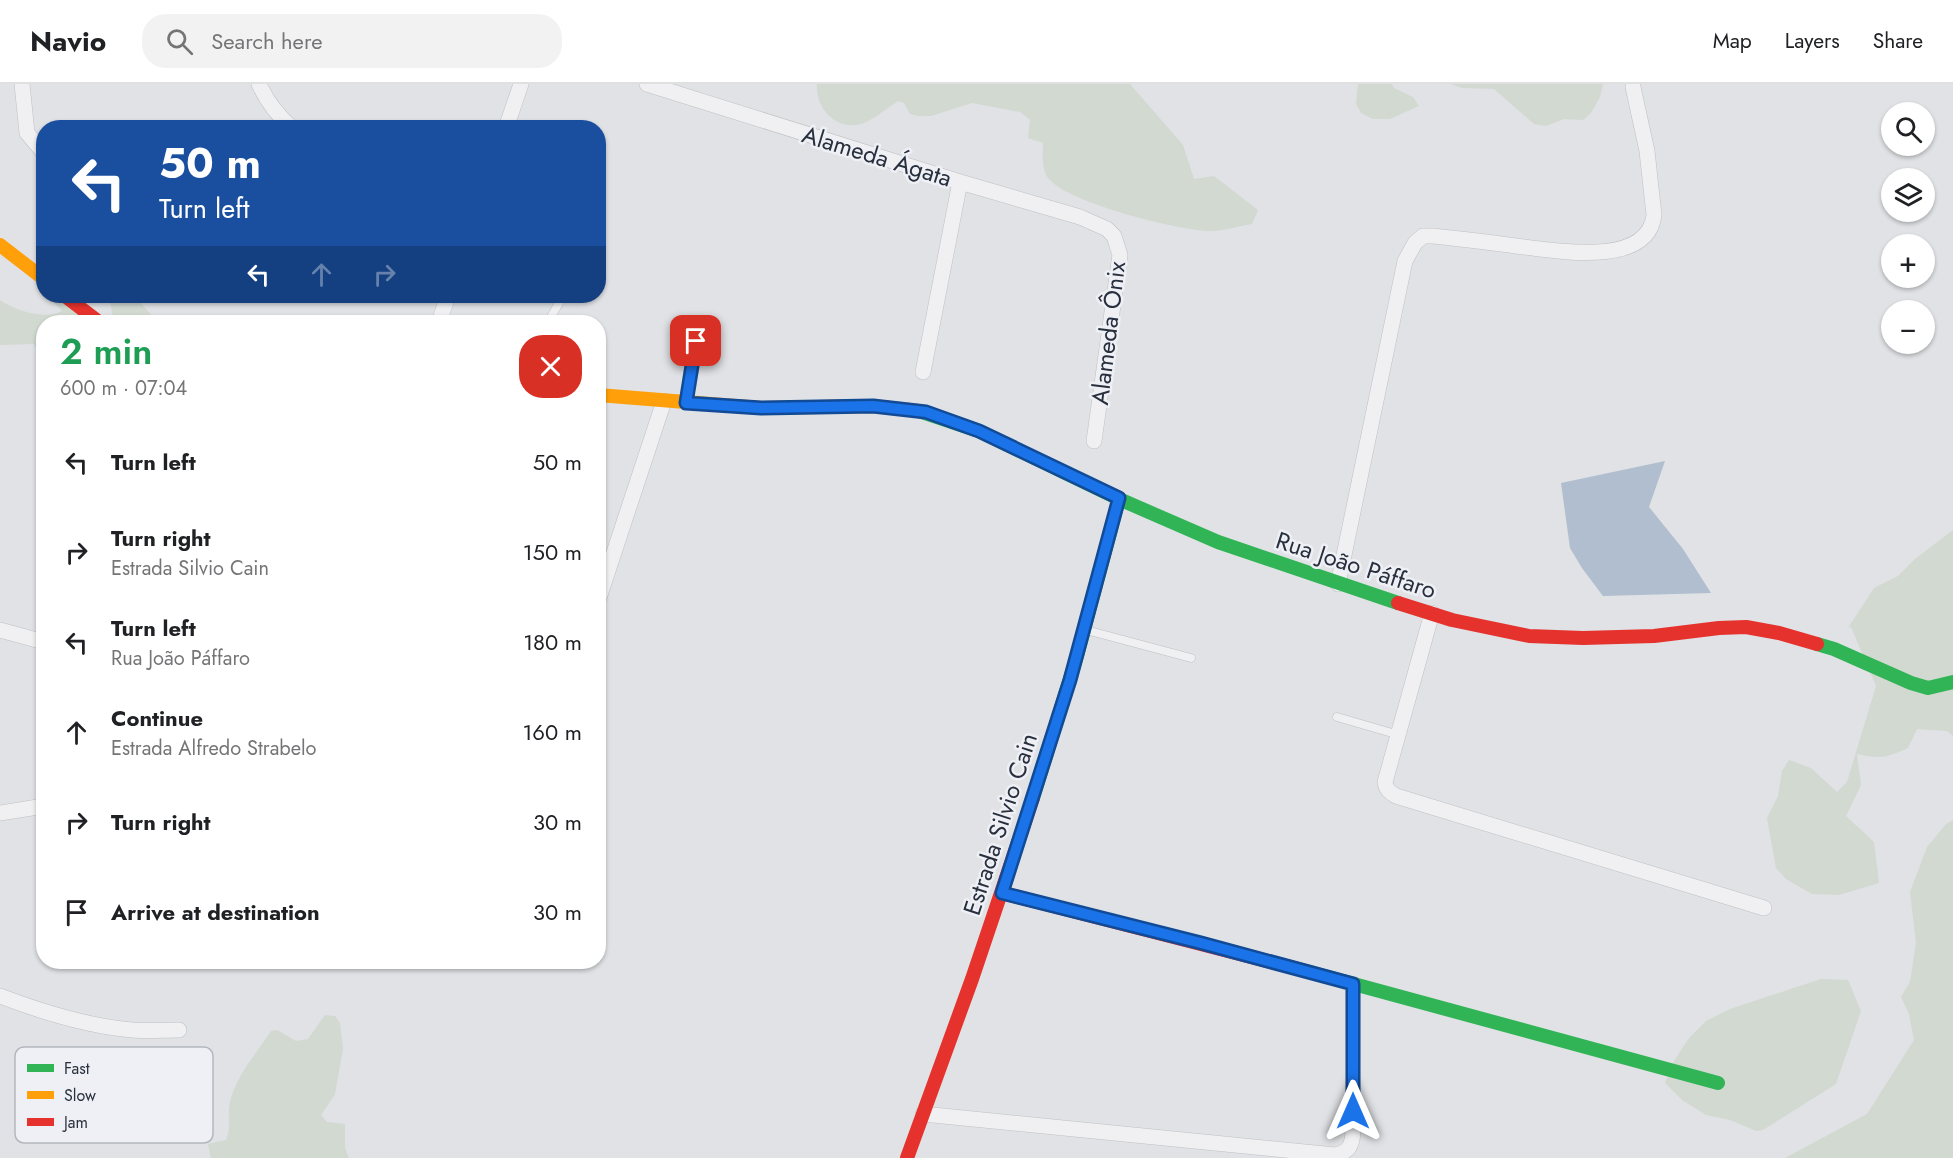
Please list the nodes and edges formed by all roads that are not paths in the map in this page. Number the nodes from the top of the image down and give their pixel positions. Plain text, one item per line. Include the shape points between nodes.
1 (22, 84) edge
2 (259, 84) edge
3 (521, 84) edge
4 (647, 84) edge
5 (1633, 87) dead end
6 (283, 120) edge
7 (509, 120) edge
8 (36, 144) edge
9 (960, 182) junction
10 (1107, 229) joint
11 (0, 245) edge
12 (36, 273) edge
13 (74, 303) edge
14 (560, 303) dead end
15 (90, 315) edge
16 (552, 315) edge
17 (696, 341) dead end
18 (923, 372) dead end
19 (606, 395) edge
20 (664, 401) junction
21 (686, 403) junction
22 (1094, 441) dead end
23 (1119, 498) junction
24 (606, 576) edge
25 (1338, 584) junction
26 (1432, 614) junction
27 (1084, 629) junction
28 (0, 630) edge
29 (36, 640) edge
30 (1191, 658) dead end
31 (1953, 682) edge
32 (1336, 717) dead end
33 (1399, 735) junction
34 (36, 807) edge
35 (0, 813) edge
36 (1002, 893) junction
37 (1764, 908) dead end
38 (1353, 984) junction
39 (0, 996) edge
40 (179, 1030) dead end
41 (1718, 1083) dead end
42 (923, 1114) junction
43 (907, 1158) edge

1 - 8 street via 27,133
2 - 6 street via 266,100
3 - 7 street
4 - 9 street, Alameda Ágata
5 - 25 street via 1647,151 1654,215 1653,225 1639,240 1618,249 1585,253 1423,236 1411,249 1405,261
9 - 10 street, Alameda Ágata
9 - 18 street
10 - 22 street, Alameda Ônix via 1118,243 1120,255
11 - 12 street
13 - 15 street
14 - 16 lane
17 - 21 lane
19 - 20 street, Rua João Páffaro
20 - 21 street, Rua João Páffaro
20 - 24 street
21 - 23 street, Rua João Páffaro via 761,408 873,406 926,412 979,431
23 - 25 street, Rua João Páffaro via 1218,542
23 - 27 street, Estrada Silvio Cain
25 - 26 street, Rua João Páffaro
26 - 31 street, Rua João Páffaro via 1492,630 1554,638 1654,636 1746,627 1834,649 1928,688
26 - 33 street
27 - 30 lane
27 - 36 street, Estrada Silvio Cain
28 - 29 street
32 - 33 lane
33 - 37 street via 1385,782 1396,796
34 - 35 street
36 - 38 street
36 - 42 street, Estrada Silvio Cain
38 - 41 street
38 - 42 street via 1353,1132 1352,1143 1344,1153
39 - 40 street via 97,1025
42 - 43 street, Estrada Silvio Cain

